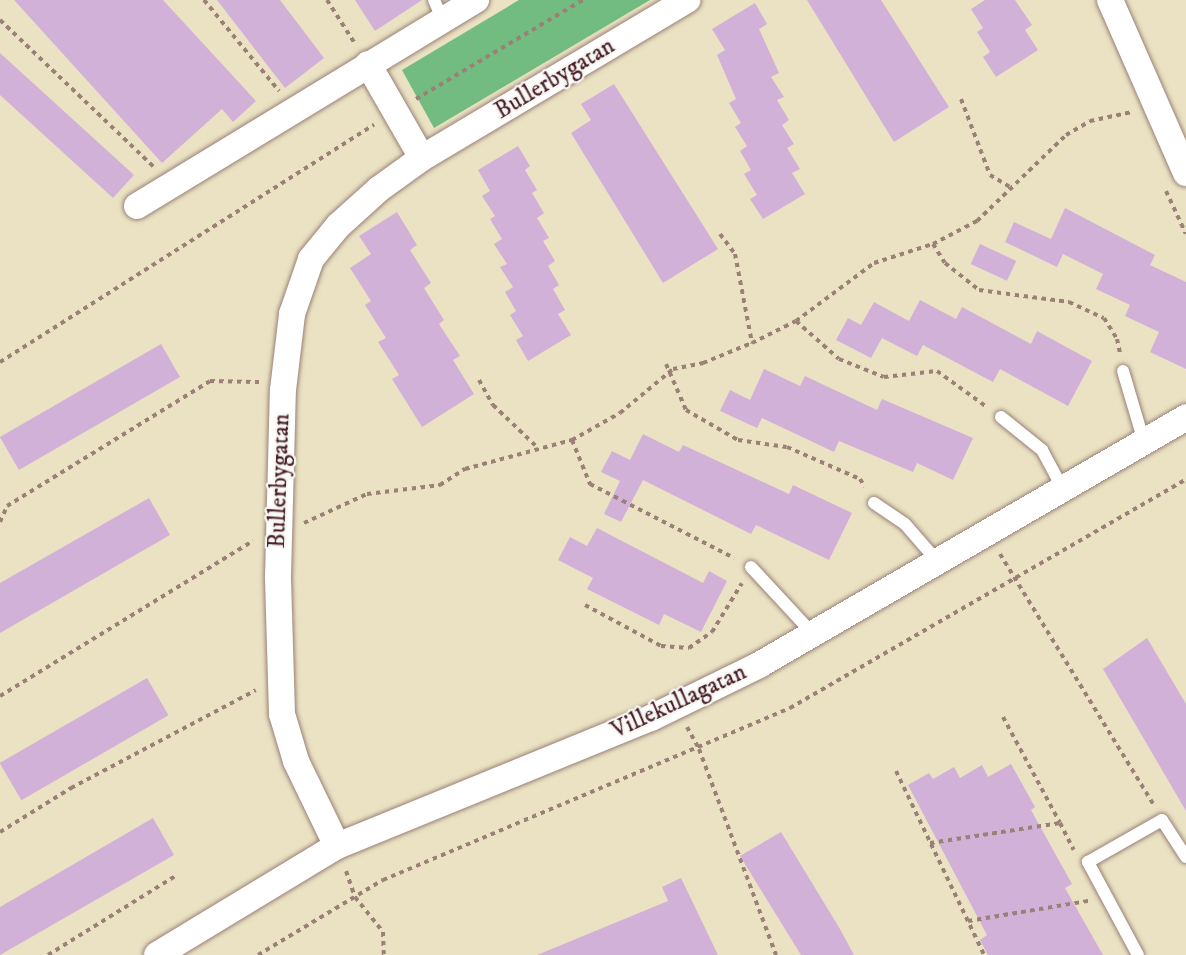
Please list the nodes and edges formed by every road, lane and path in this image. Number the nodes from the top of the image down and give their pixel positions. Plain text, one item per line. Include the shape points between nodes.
1 (204, 0) edge
2 (327, 0) edge
3 (476, 0) edge
4 (583, 0) edge
5 (687, 0) edge
6 (1110, 0) edge
7 (439, 10) edge
8 (0, 20) edge
9 (368, 64) junction
10 (962, 99) dead end
11 (1157, 107) junction
12 (295, 110) junction
13 (396, 111) junction
14 (422, 158) junction
15 (1186, 173) edge
16 (171, 184) junction
17 (1013, 189) junction
18 (137, 206) dead end
19 (720, 234) dead end
20 (933, 244) junction
21 (796, 321) junction
22 (752, 343) junction
23 (0, 362) edge
24 (666, 364) dead end
25 (1123, 371) joint
26 (479, 380) dead end
27 (284, 382) junction
28 (1001, 417) joint
29 (1186, 417) edge
30 (572, 440) junction
31 (1144, 442) junction
32 (537, 447) junction
33 (1186, 479) edge
34 (1063, 489) junction
35 (874, 503) joint
36 (0, 522) edge
37 (279, 526) junction
38 (988, 532) junction
39 (938, 561) junction
40 (751, 567) junction
41 (1015, 579) junction
42 (585, 605) dead end
43 (813, 634) junction
44 (281, 677) junction
45 (0, 696) edge
46 (675, 707) junction
47 (1003, 717) dead end
48 (699, 749) junction
49 (896, 771) dead end
50 (1162, 820) junction
51 (1060, 823) junction
52 (0, 832) edge
53 (930, 843) junction
54 (337, 846) junction
55 (1186, 857) edge
56 (1080, 861) dead end
57 (177, 875) dead end
58 (355, 897) junction
59 (1108, 898) junction
60 (968, 921) junction
61 (48, 955) edge
62 (157, 955) edge
63 (258, 955) edge
64 (384, 955) edge
65 (776, 955) edge
66 (984, 955) edge
67 (1138, 955) edge

1 - 12 path
2 - 9 path
3 - 7 street
4 - 13 path
5 - 14 street, Bullerbygatan
6 - 11 street
7 - 9 street
8 - 16 path
9 - 12 street
9 - 13 street
10 - 17 path via 990,175
11 - 15 street
11 - 17 path via 1082,125 1066,135
12 - 16 street
13 - 14 street
13 - 23 path
14 - 27 street, Bullerbygatan via 338,226 311,259 292,314
16 - 18 street
17 - 20 path via 977,221
19 - 22 path via 735,254
20 - 21 path via 874,263
20 - 25 path via 945,263 980,290 1069,303 1104,318 1117,339
21 - 22 path
21 - 28 path via 839,359 884,377 937,371
22 - 30 path via 703,363 673,369 620,413
24 - 35 path via 686,411 738,440 787,447 860,479
25 - 31 lane
26 - 32 path via 493,405
27 - 36 path via 210,381 7,506
27 - 37 street, Bullerbygatan
28 - 34 lane via 1042,450
29 - 31 street, Villekullagatan
30 - 32 path
30 - 40 path via 590,484
31 - 34 street, Villekullagatan
32 - 37 path via 465,469 440,485 367,494 311,522
33 - 41 path
34 - 38 street, Villekullagatan
35 - 39 lane via 905,524
37 - 44 street, Bullerbygatan
37 - 45 path
38 - 39 street, Villekullagatan
38 - 41 path
39 - 43 street, Villekullagatan
40 - 42 path via 712,632 689,648 661,646
40 - 43 lane
41 - 48 path via 790,708
41 - 50 path
43 - 46 street, Villekullagatan
44 - 52 path via 71,788
44 - 54 street, Bullerbygatan via 282,714 296,761
46 - 48 path
46 - 54 street, Villekullagatan
47 - 51 path
48 - 58 path via 383,880
48 - 65 path
49 - 53 path
50 - 55 lane
50 - 59 lane via 1088,862
51 - 53 path
51 - 56 path
53 - 60 path
54 - 58 path
54 - 62 street, Villekullagatan
57 - 61 path
58 - 63 path
58 - 64 path via 383,932
59 - 60 path
59 - 67 lane
60 - 66 path

